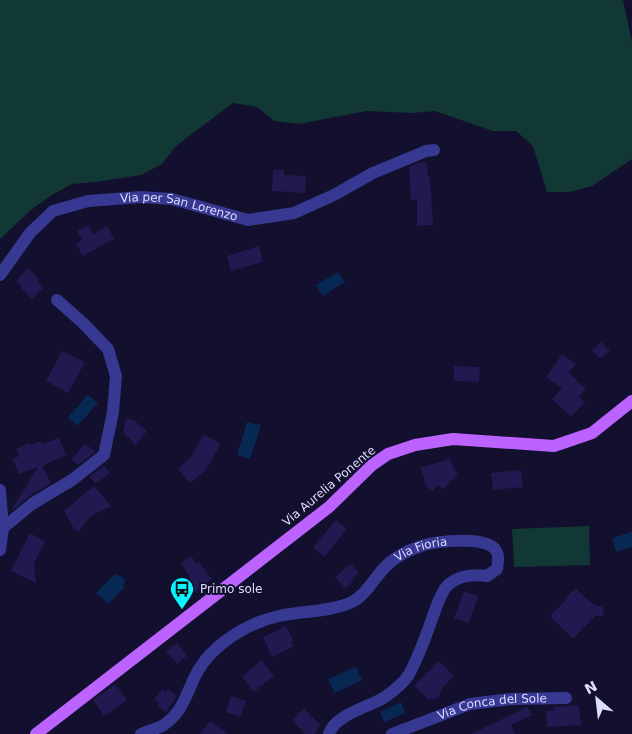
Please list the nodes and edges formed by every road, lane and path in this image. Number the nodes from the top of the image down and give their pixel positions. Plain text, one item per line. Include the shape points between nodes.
1 (434, 150) dead end
2 (0, 275) edge
3 (57, 300) dead end
4 (632, 401) edge
5 (0, 490) edge
6 (3, 528) junction
7 (0, 550) edge
8 (566, 698) dead end
9 (36, 734) edge
10 (140, 734) edge
11 (329, 734) edge
12 (392, 734) edge

1 - 2 street, Via per San Lorenzo via 373,173 294,214 248,220 172,199 141,197 88,201 53,211 30,233
3 - 6 street via 108,349 116,376 104,455
4 - 9 main road, Via Aurelia Ponente via 592,433 554,446 454,439 415,445 388,454 328,507
5 - 6 street
6 - 7 street
8 - 12 street, Via Conca del Sole via 470,704
10 - 11 street, Via Fioria via 162,725 173,715 190,690 200,667 215,649 252,625 278,616 351,602 367,591 394,559 417,547 464,541 494,547 498,555 497,569 487,576 460,577 447,586 407,678 385,697 339,720

